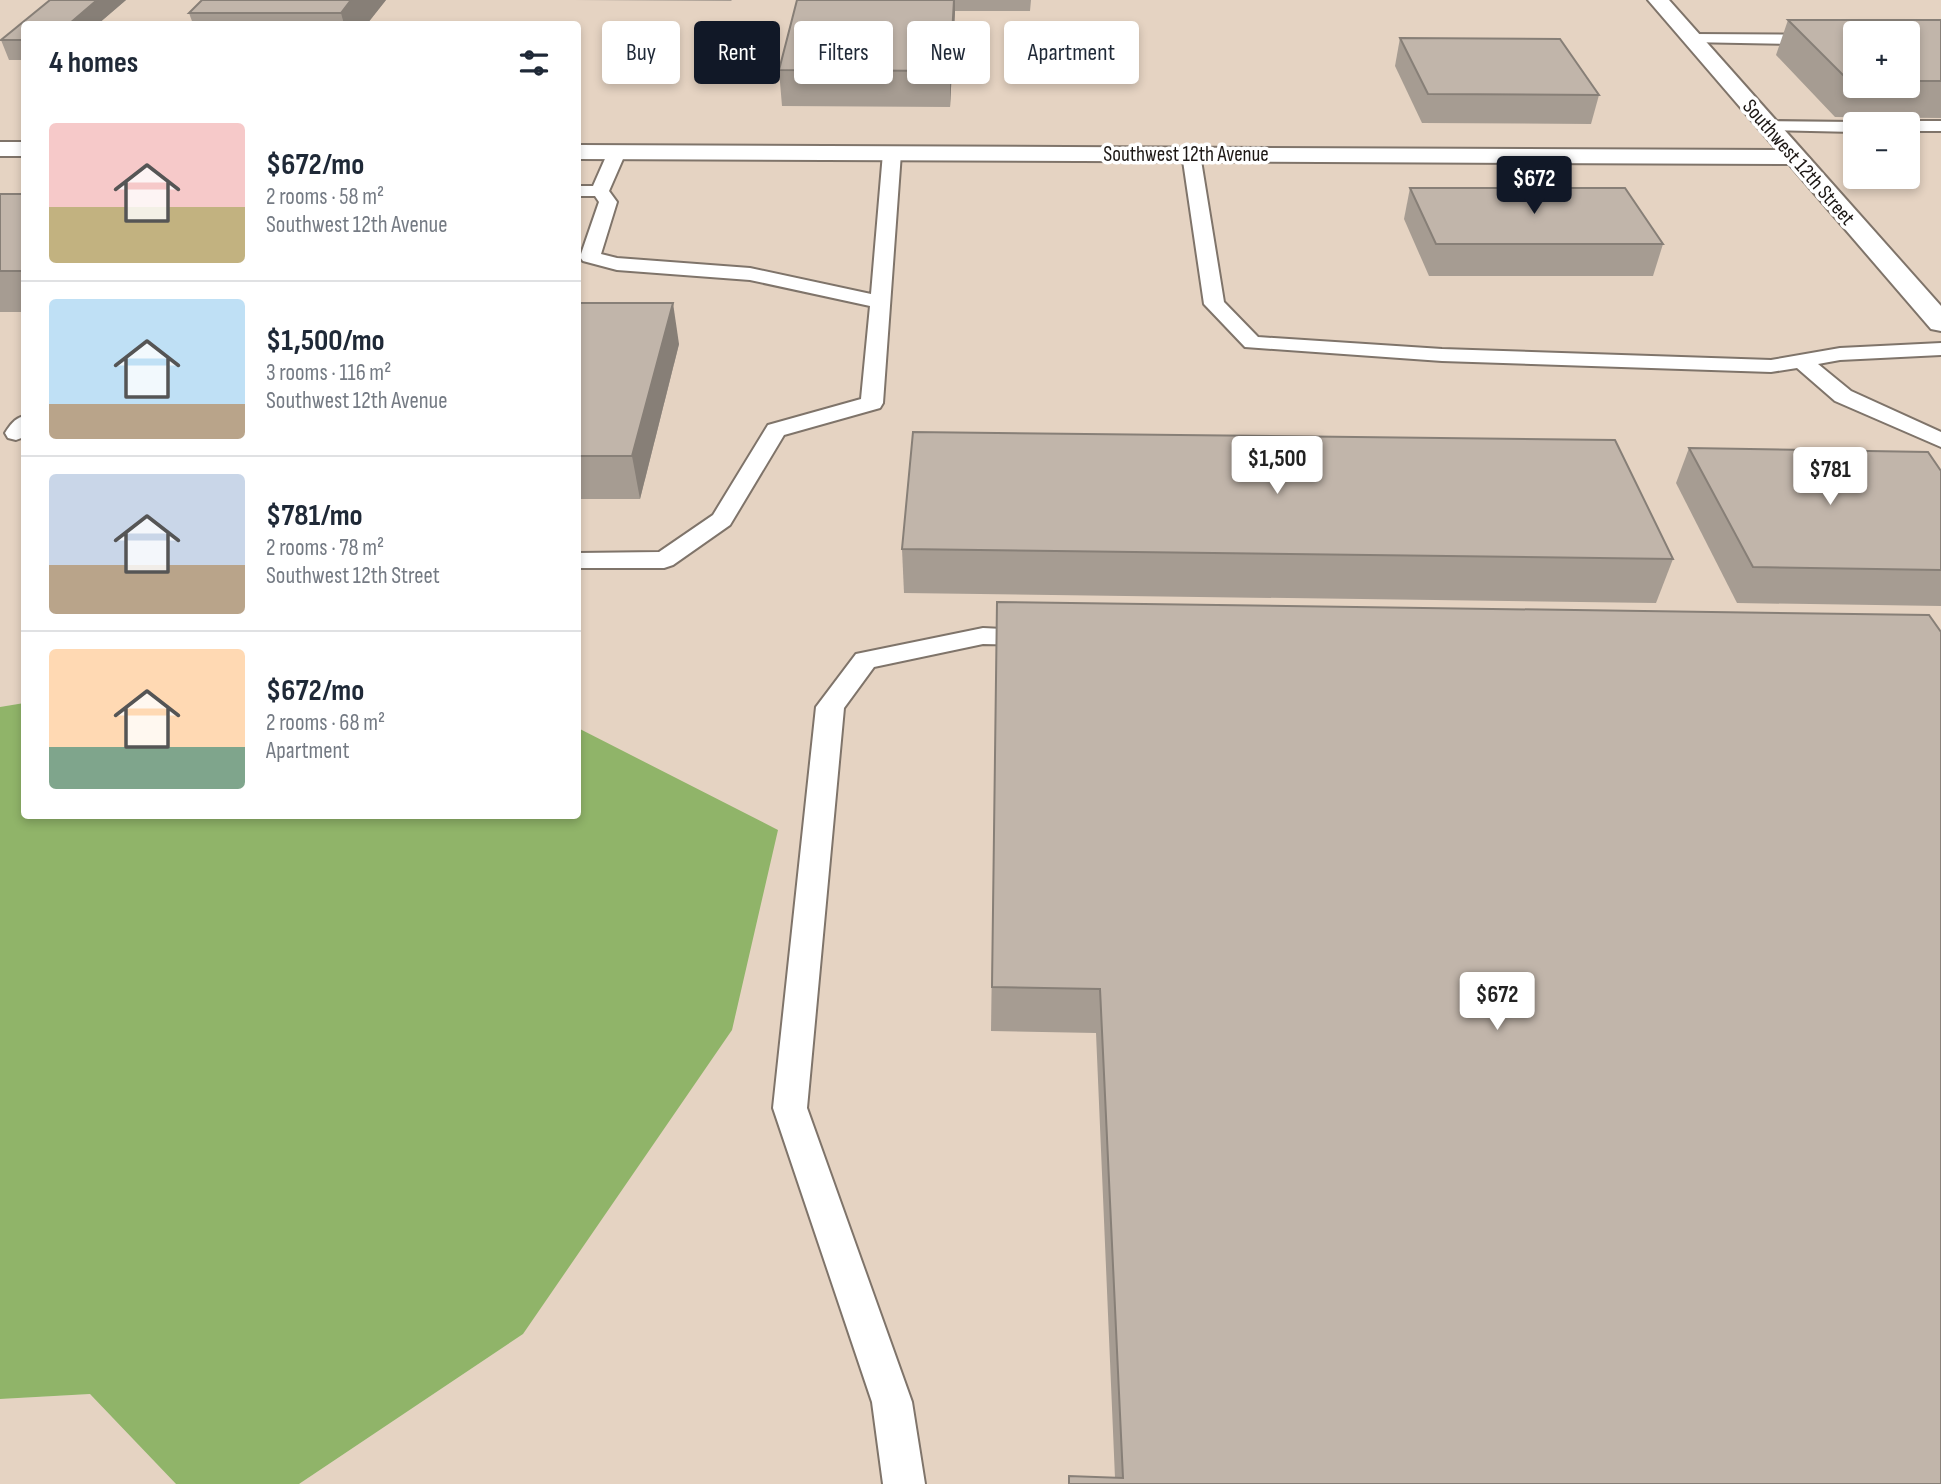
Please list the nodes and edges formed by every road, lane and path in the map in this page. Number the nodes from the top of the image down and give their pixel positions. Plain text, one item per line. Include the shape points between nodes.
1 (1658, 0) edge
2 (1692, 39) junction
3 (1843, 40) edge
4 (1767, 126) junction
5 (1941, 126) edge
6 (1843, 127) edge
7 (1920, 127) edge
8 (0, 149) edge
9 (21, 149) edge
10 (581, 152) edge
11 (617, 152) junction
12 (892, 153) junction
13 (1191, 155) junction
14 (1794, 157) junction
15 (581, 191) edge
16 (600, 191) junction
17 (881, 302) junction
18 (1941, 323) edge
19 (1941, 349) edge
20 (1802, 361) junction
21 (1941, 440) edge
22 (581, 560) edge
23 (1066, 637) edge
24 (904, 1484) edge

1 - 2 street, Southwest 12th Street
2 - 3 lane
2 - 4 street, Southwest 12th Street
4 - 6 lane
4 - 14 street, Southwest 12th Street
5 - 7 lane
8 - 9 street
10 - 11 street, Southwest 12th Avenue
11 - 12 street, Southwest 12th Avenue
11 - 16 lane
12 - 13 street, Southwest 12th Avenue
12 - 17 lane
13 - 14 street, Southwest 12th Avenue
13 - 20 lane via 1214,303 1252,342 1442,355 1772,366
14 - 18 street, Southwest 12th Street
15 - 16 lane
16 - 17 lane via 608,202 590,257 617,264 750,274
17 - 22 lane via 872,403 776,430 722,520 664,560
19 - 20 lane via 1840,354
20 - 21 lane via 1843,396
23 - 24 lane via 983,636 865,660 830,707 790,1108 892,1402

